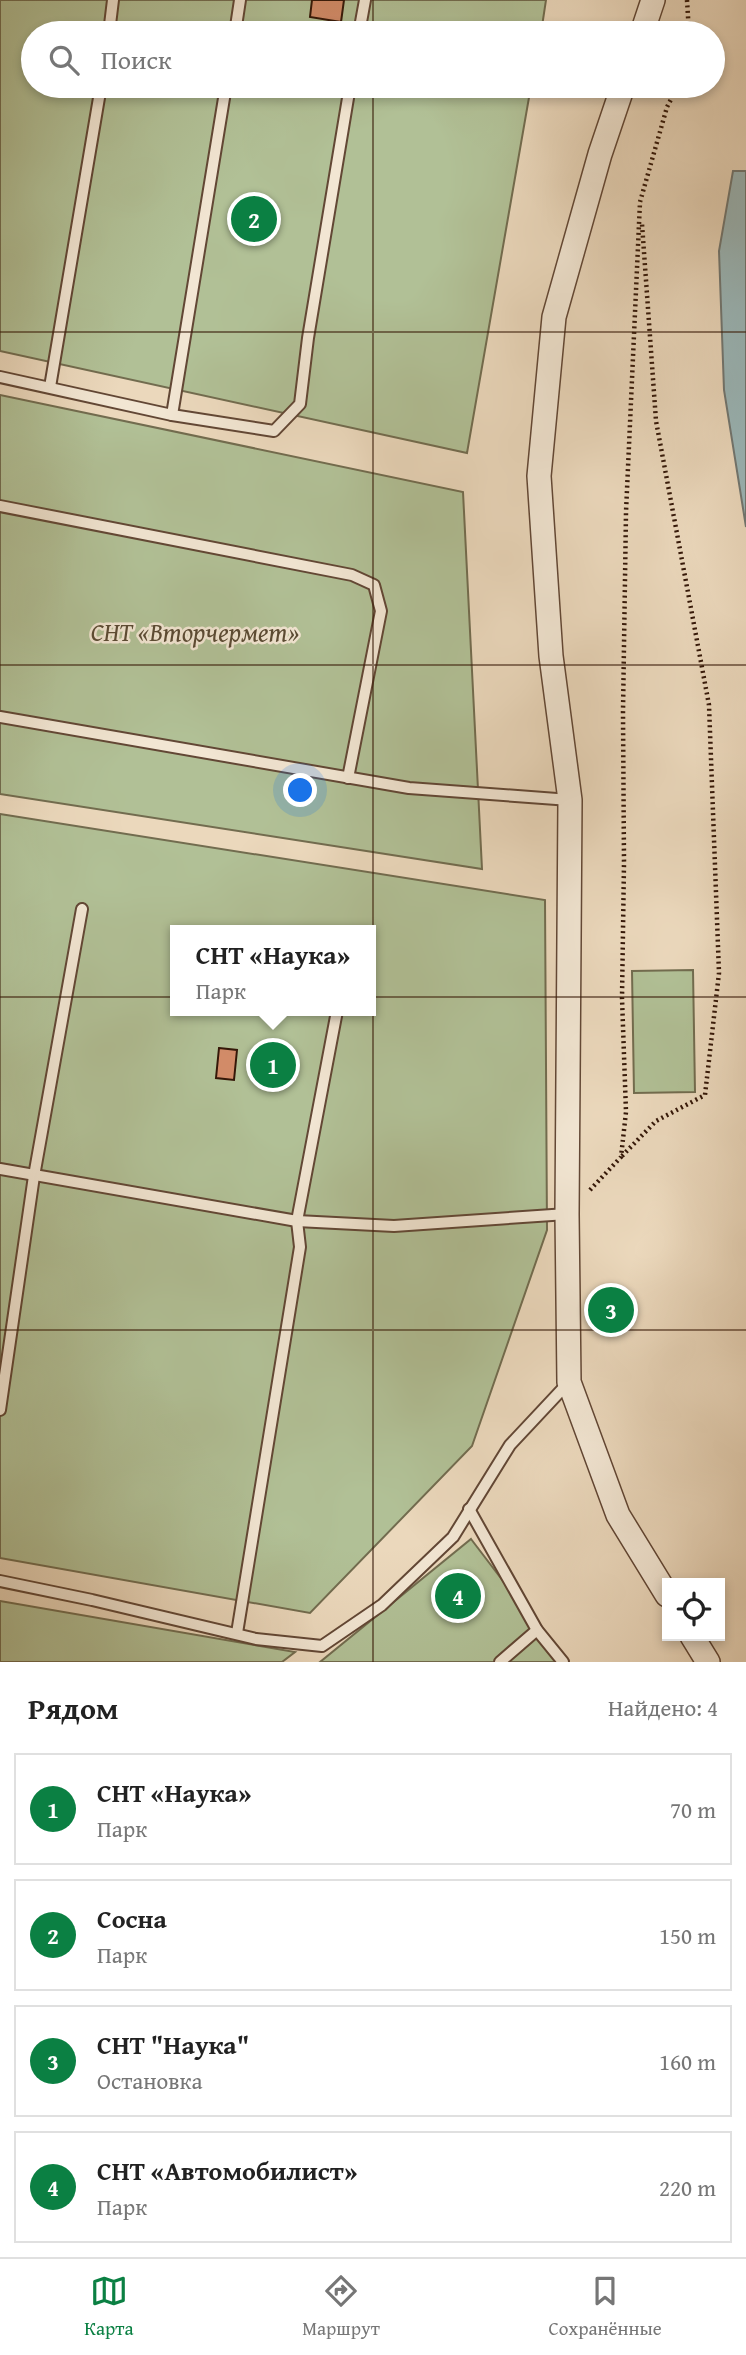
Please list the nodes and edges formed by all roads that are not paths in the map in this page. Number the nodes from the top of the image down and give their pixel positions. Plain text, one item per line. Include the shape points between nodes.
1 (113, 0) edge
2 (240, 0) edge
3 (365, 0) edge
4 (653, 0) edge
5 (110, 21) edge
6 (237, 21) edge
7 (361, 21) edge
8 (646, 21) edge
9 (98, 98) edge
10 (224, 98) edge
11 (348, 98) edge
12 (620, 98) edge
13 (0, 377) edge
14 (50, 387) junction
15 (172, 415) junction
16 (0, 506) edge
17 (0, 717) edge
18 (348, 778) junction
19 (570, 800) junction
20 (82, 909) dead end
21 (336, 1016) edge
22 (0, 1169) edge
23 (34, 1176) junction
24 (567, 1214) junction
25 (297, 1221) junction
26 (569, 1382) junction
27 (0, 1410) edge
28 (469, 1509) junction
29 (0, 1581) edge
30 (662, 1587) edge
31 (537, 1630) junction
32 (237, 1633) junction
33 (695, 1641) edge
34 (500, 1662) edge
35 (563, 1662) edge
36 (708, 1662) edge

1 - 5 lane
2 - 6 lane
3 - 7 lane
4 - 8 street
9 - 14 lane
10 - 15 lane
11 - 15 lane via 300,404 274,431
12 - 19 street via 554,317 540,476 551,656
13 - 14 lane
14 - 15 lane
16 - 18 lane via 352,575 374,585 381,611
17 - 18 lane
18 - 19 lane via 409,788
19 - 24 street
20 - 23 lane
21 - 25 lane
22 - 23 lane
23 - 25 lane
23 - 27 lane
24 - 25 lane via 394,1226
24 - 26 street
25 - 32 lane via 300,1247
26 - 28 lane via 510,1445
26 - 30 street via 618,1515
28 - 31 lane
28 - 32 lane via 453,1537 382,1605 322,1646
29 - 32 lane
31 - 34 lane
31 - 35 lane
33 - 36 street

